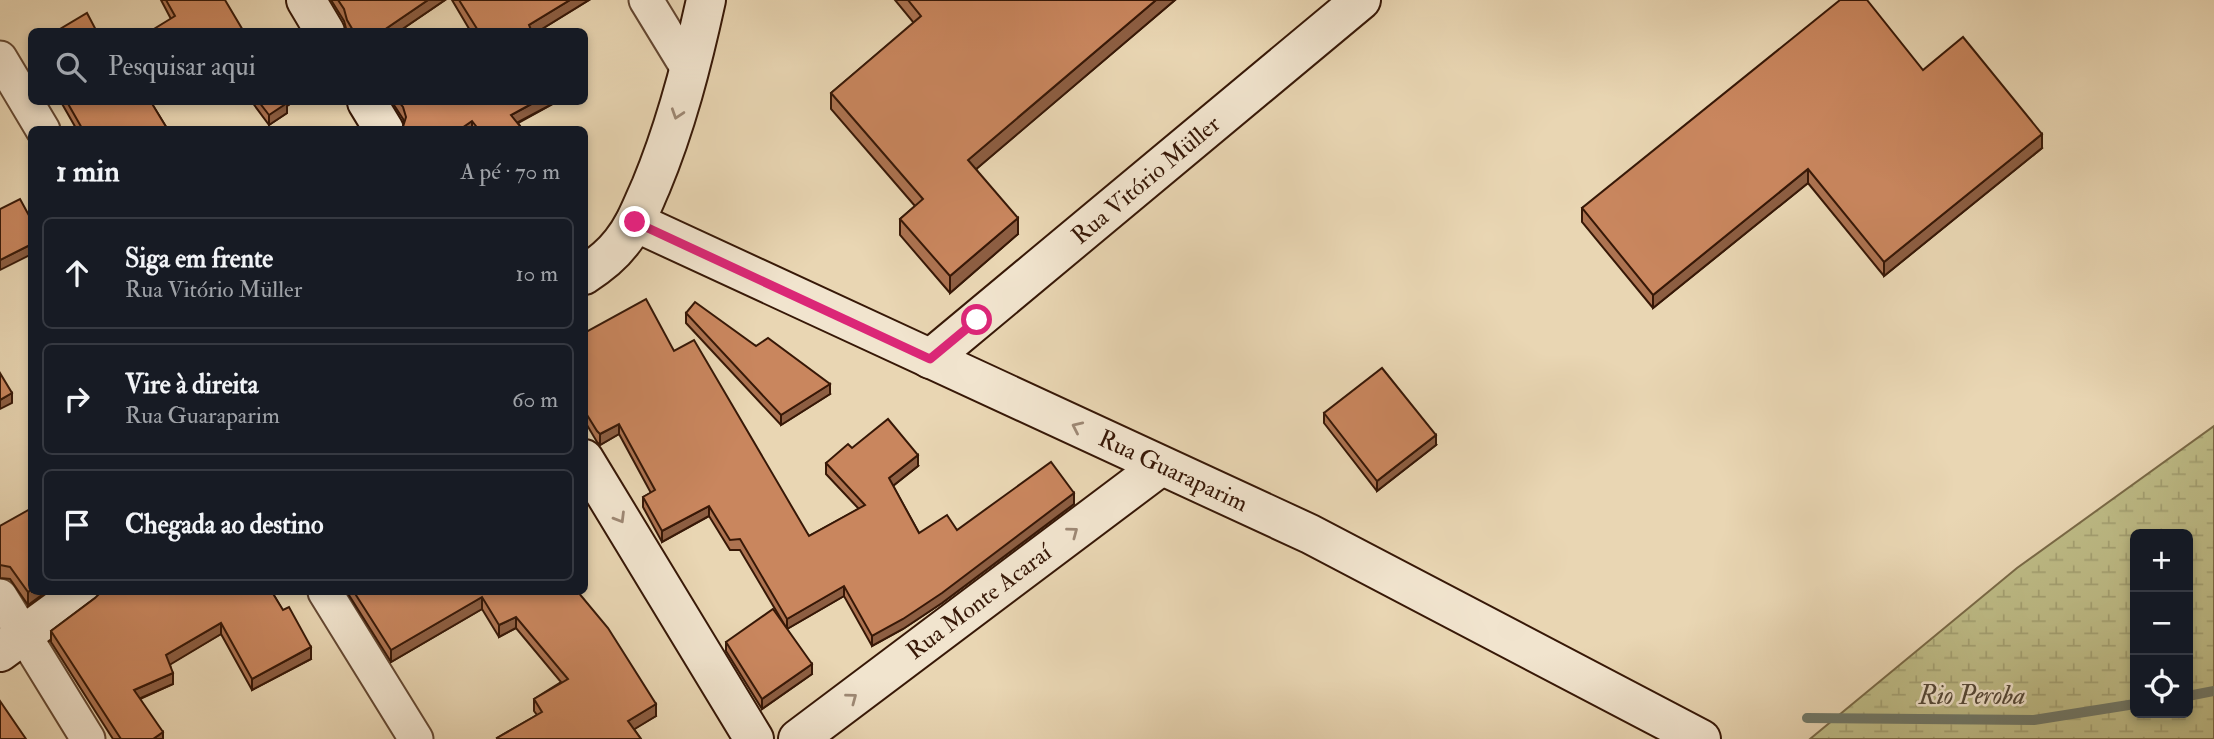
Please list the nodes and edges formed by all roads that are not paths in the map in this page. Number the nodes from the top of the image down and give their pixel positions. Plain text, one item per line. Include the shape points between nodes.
1 (306, 0) edge
2 (646, 0) edge
3 (706, 0) edge
4 (1361, 0) edge
5 (323, 28) edge
6 (0, 58) edge
7 (690, 72) junction
8 (28, 105) edge
9 (28, 105) edge
10 (369, 105) edge
11 (41, 126) edge
12 (382, 126) edge
13 (635, 222) junction
14 (588, 272) edge
15 (930, 359) junction
16 (588, 466) edge
17 (1161, 466) junction
18 (78, 595) edge
19 (328, 595) edge
20 (0, 596) edge
21 (12, 643) edge
22 (88, 739) edge
23 (416, 739) edge
24 (754, 739) edge
25 (798, 739) edge
26 (1701, 739) edge

1 - 5 street
2 - 7 street
3 - 7 street
4 - 15 street, Rua Vitório Müller
6 - 8 street
7 -> 13 street via 660,164
9 - 11 street
10 - 12 street
13 - 14 street via 621,244
13 - 15 street, Rua Guaraparim
17 -> 15 street, Rua Guaraparim
16 -> 24 street
25 -> 17 street, Rua Monte Acaraí
17 - 26 street, Rua Guaraparim via 1310,534
18 - 21 street
19 - 23 street
20 - 21 street
21 - 22 street

